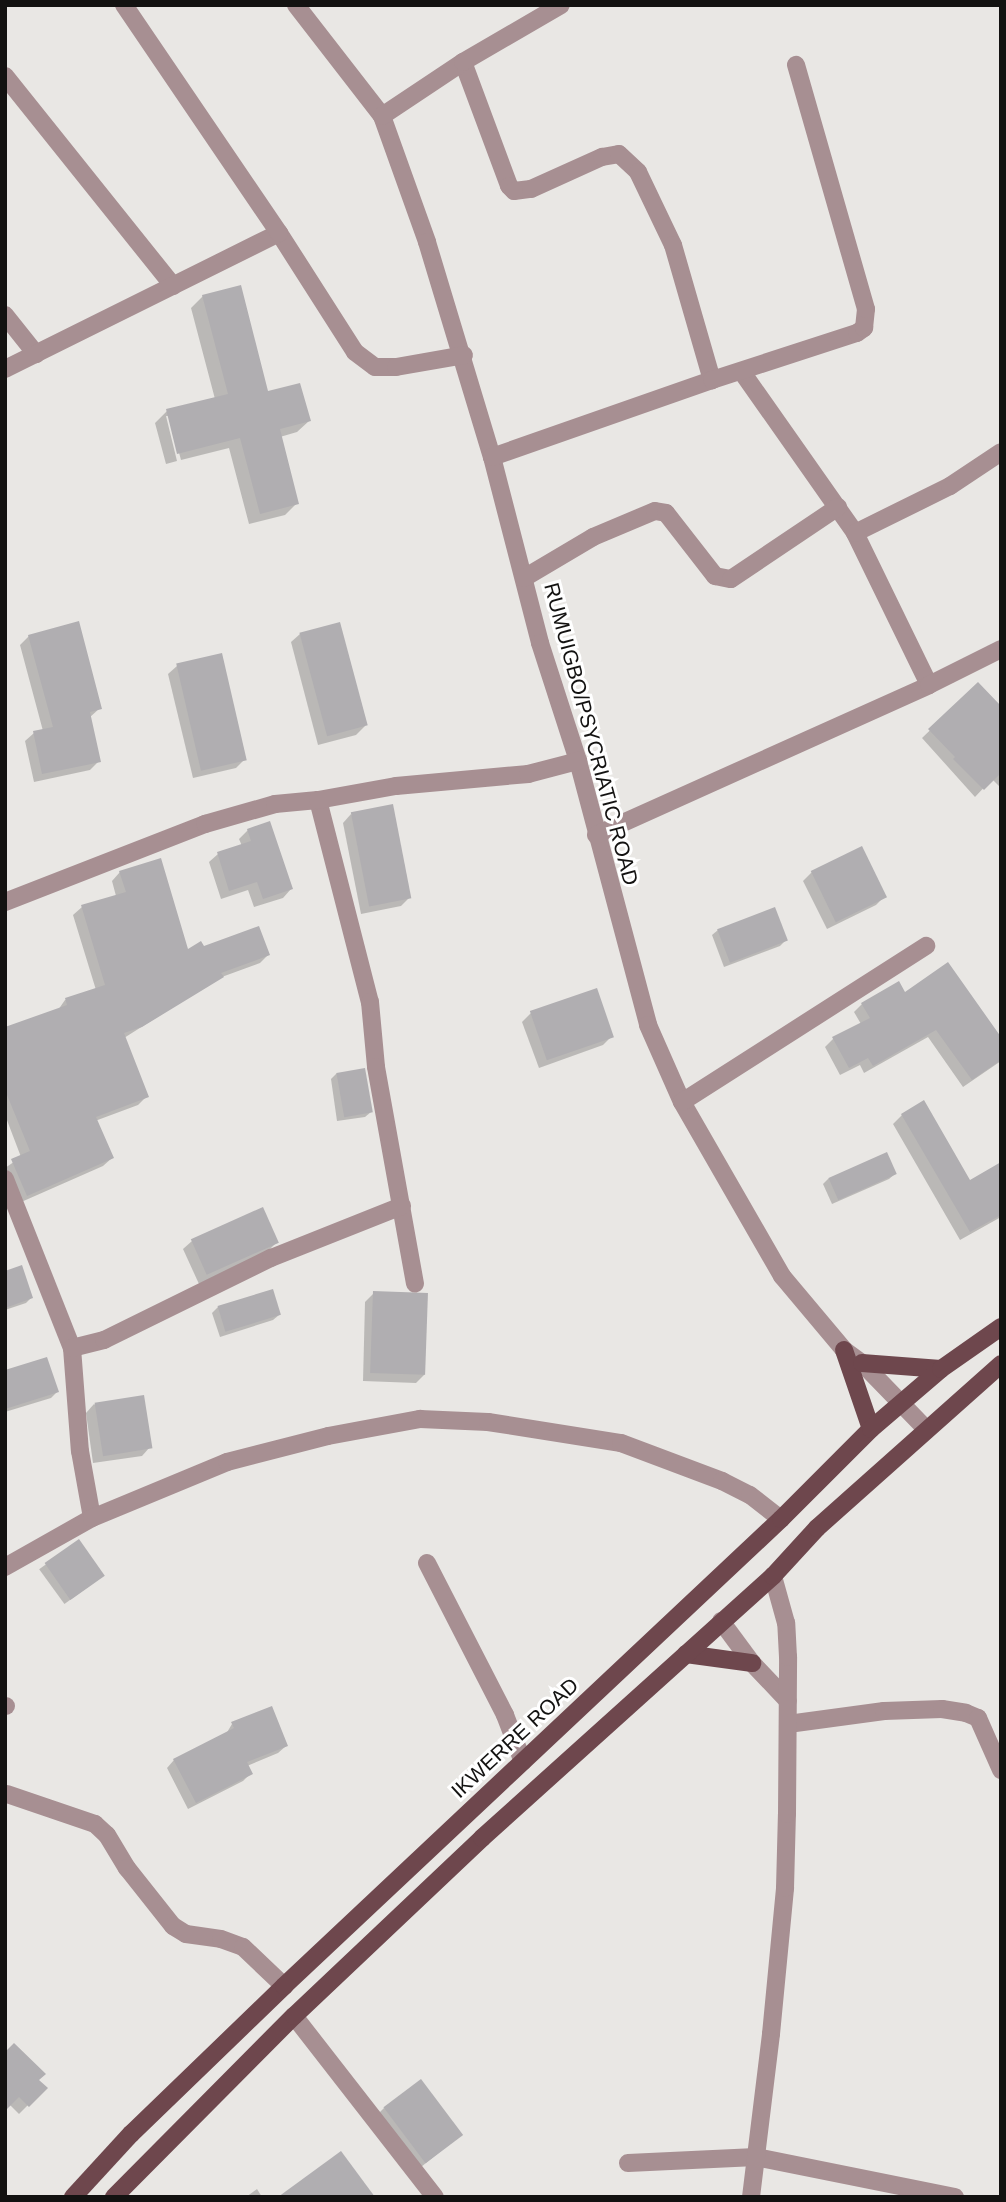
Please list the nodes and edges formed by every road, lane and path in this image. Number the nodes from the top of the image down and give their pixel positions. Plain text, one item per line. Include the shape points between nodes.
1 (124, 5) edge
2 (296, 5) edge
3 (561, 5) edge
4 (463, 62) junction
5 (796, 65) dead end
6 (5, 76) edge
7 (382, 116) junction
8 (279, 233) junction
9 (173, 286) junction
10 (5, 315) edge
11 (36, 354) junction
12 (464, 355) junction
13 (5, 369) edge
14 (741, 372) junction
15 (712, 380) junction
16 (1001, 452) edge
17 (492, 457) junction
18 (838, 507) junction
19 (855, 533) junction
20 (524, 578) junction
21 (1001, 649) edge
22 (929, 685) junction
23 (578, 761) junction
24 (318, 800) junction
25 (596, 835) junction
26 (5, 902) edge
27 (926, 946) dead end
28 (682, 1102) junction
29 (5, 1179) edge
30 (402, 1206) junction
31 (415, 1284) dead end
32 (1001, 1327) edge
33 (72, 1348) junction
34 (844, 1350) junction
35 (862, 1363) junction
36 (1001, 1364) edge
37 (941, 1369) junction
38 (902, 1404) junction
39 (871, 1429) junction
40 (926, 1429) junction
41 (92, 1518) junction
42 (781, 1519) junction
43 (427, 1563) dead end
44 (5, 1567) edge
45 (772, 1576) junction
46 (721, 1621) junction
47 (686, 1654) junction
48 (752, 1663) junction
49 (788, 1701) junction
50 (788, 1724) junction
51 (523, 1762) junction
52 (1001, 1770) edge
53 (7, 1794) edge
54 (284, 1986) junction
55 (294, 2016) junction
56 (756, 2157) junction
57 (628, 2163) dead end
58 (73, 2197) edge
59 (114, 2197) edge
60 (435, 2197) edge
61 (751, 2197) edge
62 (955, 2197) edge

1 - 8 street
2 - 7 street, RUMUIGBO/PSYCRIATIC ROAD
3 - 4 street
4 - 7 street
4 - 15 street via 514,191 531,189 619,154 639,172 673,246
5 - 14 street via 866,319 857,333
6 - 9 street
7 - 12 street, RUMUIGBO/PSYCRIATIC ROAD
8 - 9 street
8 - 12 street via 355,352 375,367
9 - 11 street
10 - 11 street
11 - 13 street
12 - 17 street, RUMUIGBO/PSYCRIATIC ROAD
14 - 15 street
14 - 18 street
15 - 17 street
16 - 19 street via 950,486
17 - 20 street, RUMUIGBO/PSYCRIATIC ROAD
18 - 19 street
18 - 20 street via 731,579 715,576 666,513 655,511 593,537
19 - 22 street
20 - 23 street, RUMUIGBO/PSYCRIATIC ROAD
21 - 22 street
22 - 25 street
23 - 24 street via 528,774 396,786
23 - 25 street, RUMUIGBO/PSYCRIATIC ROAD
24 - 26 street via 275,804 205,824
24 - 30 street via 370,1002 376,1067
25 - 28 street, RUMUIGBO/PSYCRIATIC ROAD via 648,1025
27 - 28 street
28 - 34 street, RUMUIGBO/PSYCRIATIC ROAD via 782,1276
29 - 33 street
30 - 31 street
30 - 33 street via 271,1258 104,1340
32 - 37 main road, IKWERRE ROAD
33 - 41 street via 80,1451
34 - 35 street, RUMUIGBO/PSYCRIATIC ROAD
34 - 39 main road
35 - 37 main road
35 - 38 street, RUMUIGBO/PSYCRIATIC ROAD
36 - 40 main road
37 - 38 main road, IKWERRE ROAD
38 - 39 main road, IKWERRE ROAD
38 - 40 street, RUMUIGBO/PSYCRIATIC ROAD
39 - 42 main road, IKWERRE ROAD
40 - 45 main road via 817,1528
41 - 42 street via 227,1462 420,1419 488,1422 621,1443 722,1481
41 - 44 street
42 - 51 main road, IKWERRE ROAD
43 - 51 street via 505,1715
45 - 46 main road
45 - 49 street via 786,1623
46 - 47 main road
46 - 48 street
47 - 48 main road
47 - 55 main road
48 - 49 street
49 - 50 street
50 - 52 street via 884,1711 966,1713 978,1718
50 - 56 street via 785,1888
51 - 54 main road, IKWERRE ROAD
53 - 54 street via 94,1824 107,1835 173,1926 186,1934 243,1947
54 - 58 main road, IKWERRE ROAD via 131,2134
55 - 59 main road
55 - 60 street
56 - 57 street
56 - 61 street
56 - 62 street

